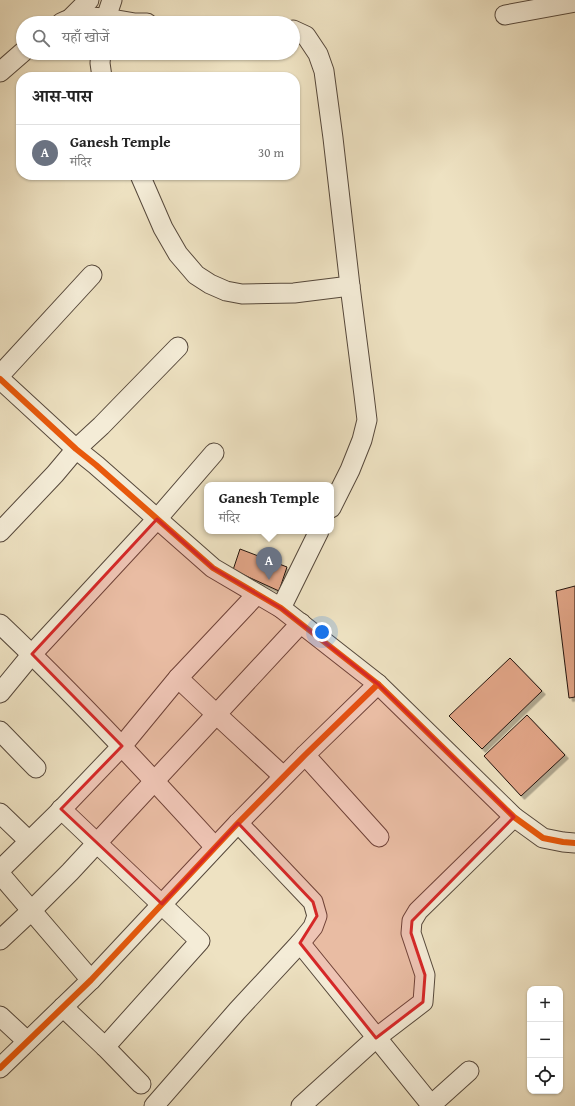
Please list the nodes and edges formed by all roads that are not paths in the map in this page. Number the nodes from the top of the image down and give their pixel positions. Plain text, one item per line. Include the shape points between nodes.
1 (89, 0) edge
2 (575, 2) edge
3 (108, 14) edge
4 (505, 15) dead end
5 (71, 16) edge
6 (95, 16) edge
7 (300, 33) edge
8 (16, 58) edge
9 (100, 60) edge
10 (0, 72) edge
11 (101, 72) edge
12 (142, 180) edge
13 (92, 275) dead end
14 (350, 286) junction
15 (178, 346) dead end
16 (0, 375) edge
17 (0, 379) edge
18 (76, 449) junction
19 (214, 453) dead end
20 (334, 502) edge
21 (157, 519) junction
22 (0, 532) edge
23 (318, 534) edge
24 (257, 594) junction
25 (281, 608) junction
26 (301, 623) junction
27 (0, 624) edge
28 (32, 654) junction
29 (178, 678) junction
30 (378, 684) junction
31 (0, 693) edge
32 (216, 714) junction
33 (0, 731) edge
34 (122, 746) junction
35 (304, 755) junction
36 (36, 768) dead end
37 (283, 776) junction
38 (155, 781) junction
39 (61, 809) junction
40 (0, 813) edge
41 (514, 817) junction
42 (238, 823) junction
43 (379, 837) dead end
44 (29, 842) junction
45 (97, 843) junction
46 (575, 843) edge
47 (215, 847) junction
48 (0, 870) edge
49 (0, 874) edge
50 (162, 904) junction
51 (31, 911) junction
52 (0, 940) edge
53 (300, 943) junction
54 (91, 980) junction
55 (63, 1007) junction
56 (0, 1016) edge
57 (376, 1038) junction
58 (27, 1041) junction
59 (104, 1047) junction
60 (0, 1068) edge
61 (469, 1071) dead end
62 (141, 1084) dead end
63 (154, 1106) edge
64 (301, 1106) edge
65 (431, 1106) edge

1 - 5 street
2 - 4 street
3 - 6 street
7 - 14 street via 306,36 318,54 324,71
8 - 10 street
9 - 11 street
12 - 14 street via 163,228 178,254 196,275 210,284 242,294 294,293
13 - 16 street
14 - 20 street via 367,420 350,470
15 - 18 street
17 - 18 street
18 - 21 street
18 - 22 street
19 - 21 street
21 - 24 street via 213,568
21 - 28 street
23 - 25 street
24 - 25 street
24 - 29 street
25 - 26 street
26 - 30 street
26 - 32 street
27 - 28 street
28 - 31 street
28 - 34 street
29 - 32 street
29 - 34 street
30 - 35 street
30 - 41 street
32 - 37 street
32 - 38 street
33 - 36 street
34 - 38 street
34 - 39 street
35 - 37 street
35 - 43 street
37 - 42 street
38 - 45 street
38 - 47 street
39 - 44 street
39 - 45 street
40 - 44 street
41 - 46 street via 543,838
41 - 57 street via 418,911 412,921 411,933 425,976 423,1002
42 - 47 street
42 - 53 street via 312,902 317,916
44 - 48 street
45 - 50 street
45 - 51 street
47 - 50 street
49 - 51 street
50 - 54 street
50 - 59 street via 200,941
51 - 52 street
51 - 54 street
53 - 57 street
53 - 63 street
54 - 55 street
55 - 58 street
55 - 59 street
56 - 58 street
57 - 64 street
57 - 65 street
58 - 60 street
59 - 62 street
61 - 65 street

